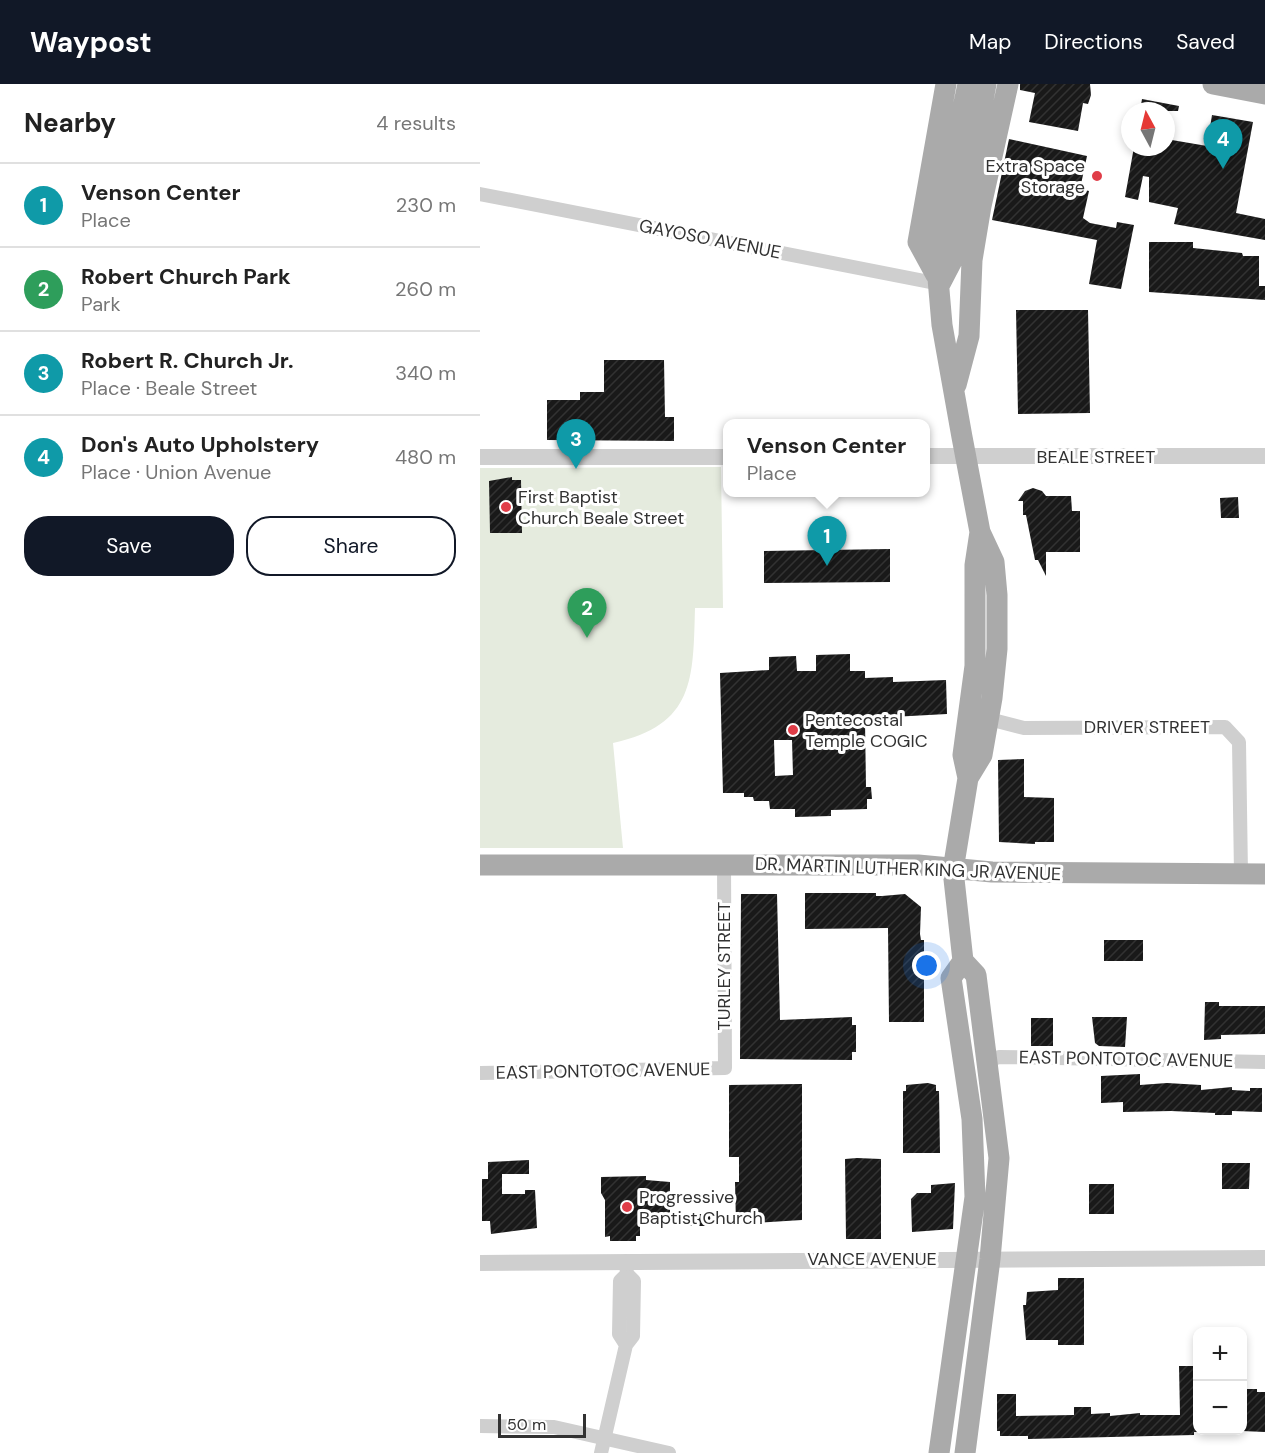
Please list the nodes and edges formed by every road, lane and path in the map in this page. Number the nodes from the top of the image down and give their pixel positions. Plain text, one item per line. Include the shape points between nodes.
1 (946, 84) edge
2 (968, 84) edge
3 (986, 84) edge
4 (1008, 84) edge
5 (1214, 84) edge
6 (1265, 94) edge
7 (480, 194) edge
8 (940, 284) junction
9 (954, 395) junction
10 (930, 456) edge
11 (965, 456) junction
12 (1265, 456) edge
13 (480, 457) edge
14 (723, 457) edge
15 (980, 532) junction
16 (989, 719) junction
17 (968, 778) junction
18 (724, 863) junction
19 (480, 866) edge
20 (953, 870) junction
21 (1241, 874) junction
22 (1265, 874) edge
23 (963, 961) junction
24 (988, 1061) junction
25 (1265, 1062) edge
26 (725, 1068) joint
27 (480, 1073) edge
28 (1265, 1258) edge
29 (967, 1259) junction
30 (990, 1259) junction
31 (480, 1263) edge
32 (626, 1268) junction
33 (480, 1426) edge
34 (605, 1437) junction
35 (601, 1453) edge
36 (669, 1453) edge
37 (939, 1453) edge
38 (965, 1453) edge

1 - 8 main road via 918,242
2 - 8 main road via 936,255
3 - 8 main road via 953,259
4 - 9 main road via 981,206 972,260 969,336
5 - 6 main road
7 - 8 street, GAYOSO AVENUE
8 - 9 main road via 942,325
9 - 11 main road
10 - 11 street, BEALE STREET
11 - 12 street, BEALE STREET
11 - 15 main road
13 - 14 street
15 - 16 main road via 994,562 997,595 996,658
15 - 17 main road via 975,565 975,666 963,755
16 - 17 main road via 982,755
16 - 21 street, DRIVER STREET via 1024,728 1225,727 1239,742
17 - 20 main road
18 - 19 main road, DR. MARTIN LUTHER KING JR AVENUE
18 - 20 main road, DR. MARTIN LUTHER KING JR AVENUE via 918,865
18 - 26 street, TURLEY STREET
20 - 21 main road, DR. MARTIN LUTHER KING JR AVENUE
20 - 23 main road
21 - 22 main road, DR. MARTIN LUTHER KING JR AVENUE
23 - 24 main road via 976,975
23 - 29 main road via 951,978 976,1160
24 - 25 street, EAST PONTOTOC AVENUE via 1011,1057
24 - 30 main road via 999,1158
26 - 27 street, EAST PONTOTOC AVENUE
28 - 30 street, VANCE AVENUE
29 - 30 street, VANCE AVENUE
29 - 32 street, VANCE AVENUE
29 - 37 main road
30 - 38 main road
31 - 32 street, VANCE AVENUE
32 - 34 street via 620,1281 619,1334 626,1345
33 - 34 street via 554,1427
34 - 35 street
34 - 36 street

